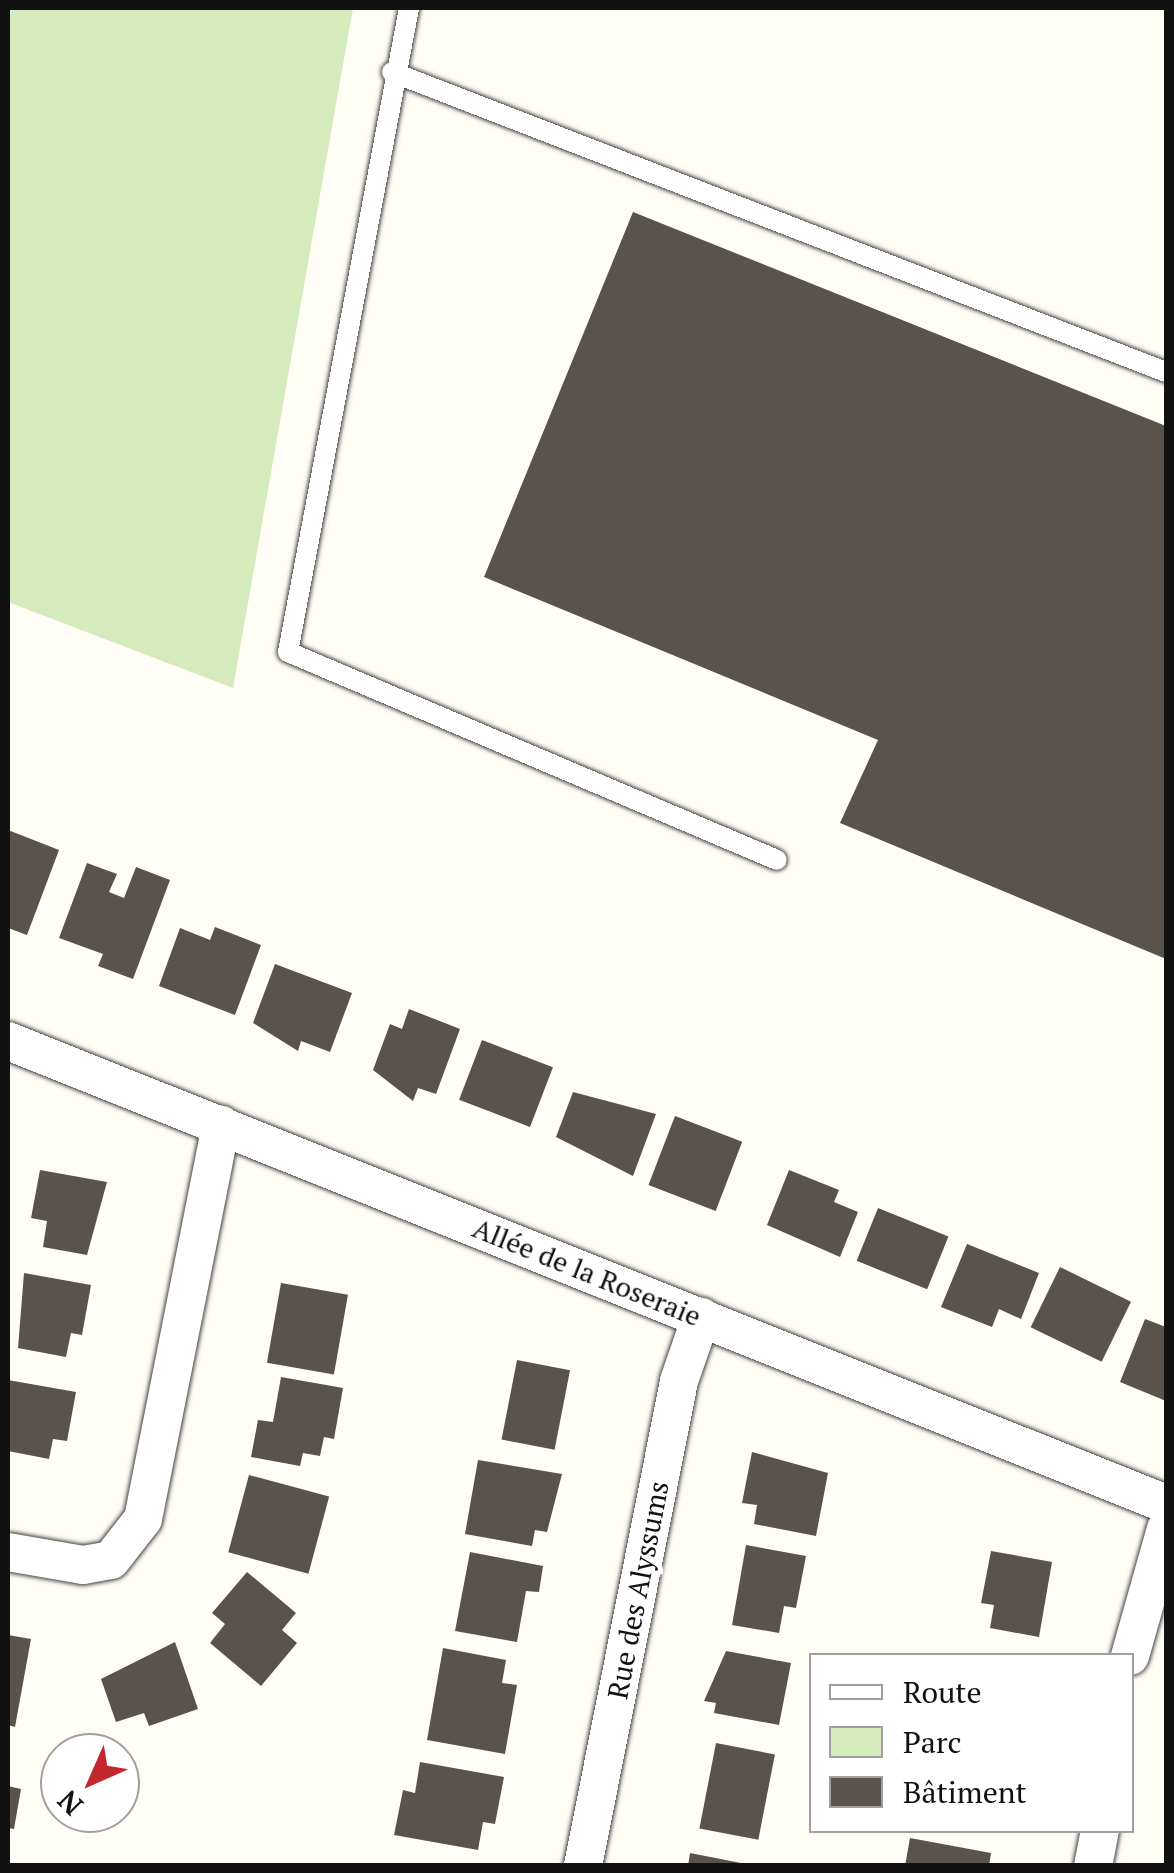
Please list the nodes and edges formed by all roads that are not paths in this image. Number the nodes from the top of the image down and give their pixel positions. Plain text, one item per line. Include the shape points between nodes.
1 (409, 8) edge
2 (392, 72) junction
3 (1166, 372) edge
4 (777, 860) dead end
5 (8, 1041) edge
6 (220, 1126) junction
7 (701, 1317) junction
8 (1166, 1504) edge
9 (1166, 1529) edge
10 (8, 1552) edge
11 (1131, 1653) edge
12 (1100, 1833) edge
13 (584, 1866) edge
14 (1094, 1866) edge

1 - 2 lane
2 - 3 lane
2 - 4 lane via 288,652
5 - 6 street, Allée de la Roseraie
6 - 7 street, Allée de la Roseraie
6 - 10 street via 143,1520 111,1560 83,1565
7 - 8 street, Allée de la Roseraie
7 - 13 street, Rue des Alyssums via 679,1380
9 - 11 street
12 - 14 street

